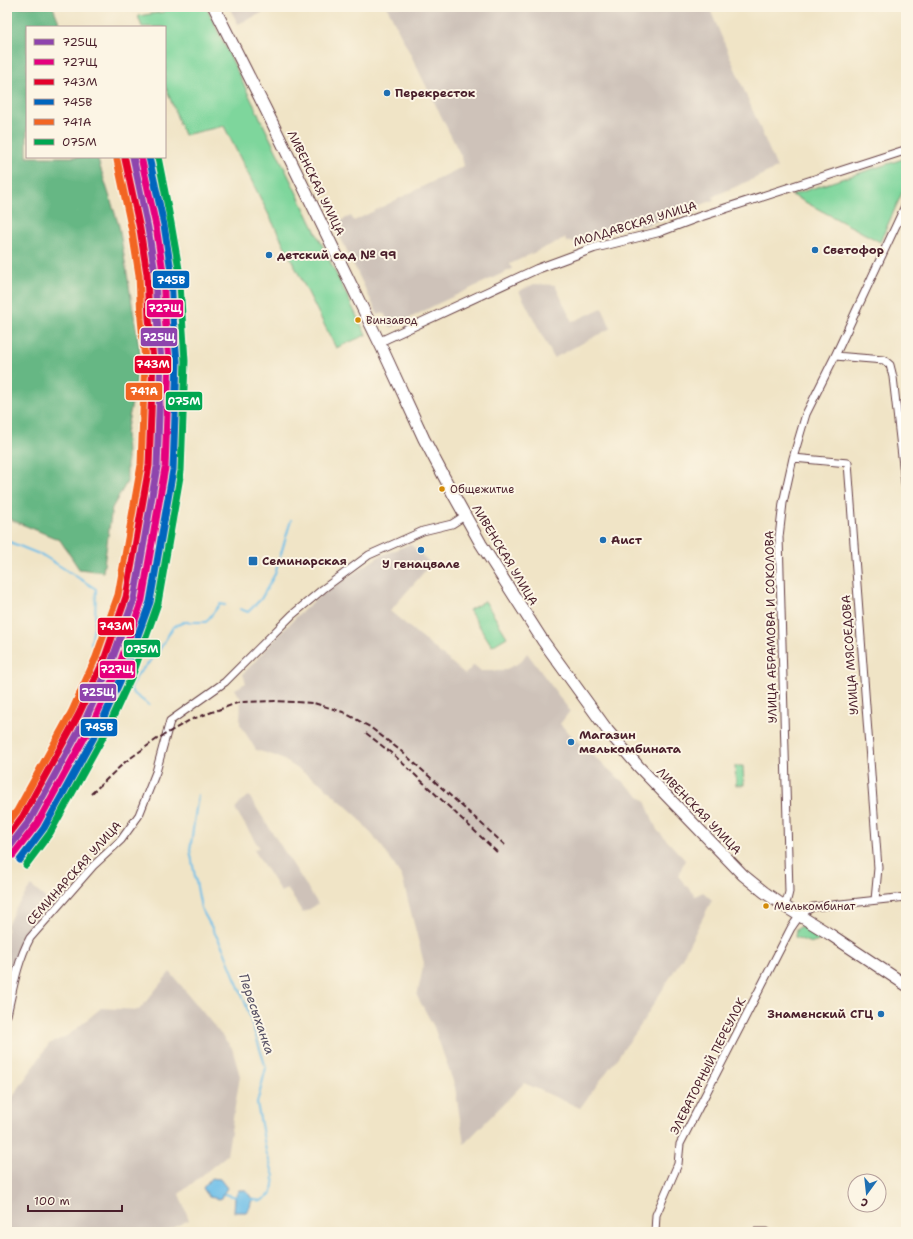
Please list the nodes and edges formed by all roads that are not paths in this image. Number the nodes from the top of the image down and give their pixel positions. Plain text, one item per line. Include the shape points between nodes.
1 (214, 7) edge
2 (906, 150) edge
3 (906, 204) edge
4 (379, 342) junction
5 (835, 356) junction
6 (793, 458) junction
7 (906, 492) edge
8 (466, 516) junction
9 (906, 897) edge
10 (875, 900) junction
11 (784, 906) junction
12 (799, 916) junction
13 (906, 986) edge
14 (7, 1015) edge
15 (655, 1232) edge
16 (755, 1232) edge
17 (766, 1232) edge

1 - 4 main road, ЛИВЕНСКАЯ УЛИЦА
2 - 4 street, МОЛДАВСКАЯ УЛИЦА via 659,232 587,250 537,269
3 - 5 street, УЛИЦА АБРАМОВА И СОКОЛОВА
4 - 8 main road, ЛИВЕНСКАЯ УЛИЦА via 424,439
5 - 6 street, УЛИЦА АБРАМОВА И СОКОЛОВА via 806,414
5 - 7 street via 884,360 890,364
6 - 10 street, УЛИЦА МЯСОЕДОВА via 848,463 878,868
6 - 11 street, УЛИЦА АБРАМОВА И СОКОЛОВА via 778,537 789,892
8 - 11 main road, ЛИВЕНСКАЯ УЛИЦА via 543,641 608,731 639,767 738,869
8 - 14 street, СЕМИНАРСКАЯ УЛИЦА via 452,524 423,532 369,555 292,615 225,682 170,720 156,772 139,815 121,840 93,866 30,938 19,962
9 - 10 street
10 - 12 street via 813,908 804,910
11 - 12 main road, ЛИВЕНСКАЯ УЛИЦА
12 - 13 main road, ЛИВЕНСКАЯ УЛИЦА
12 - 15 street, ЭЛЕВАТОРНЫЙ ПЕРЕУЛОК via 680,1144 678,1164 656,1215
16 - 17 street

